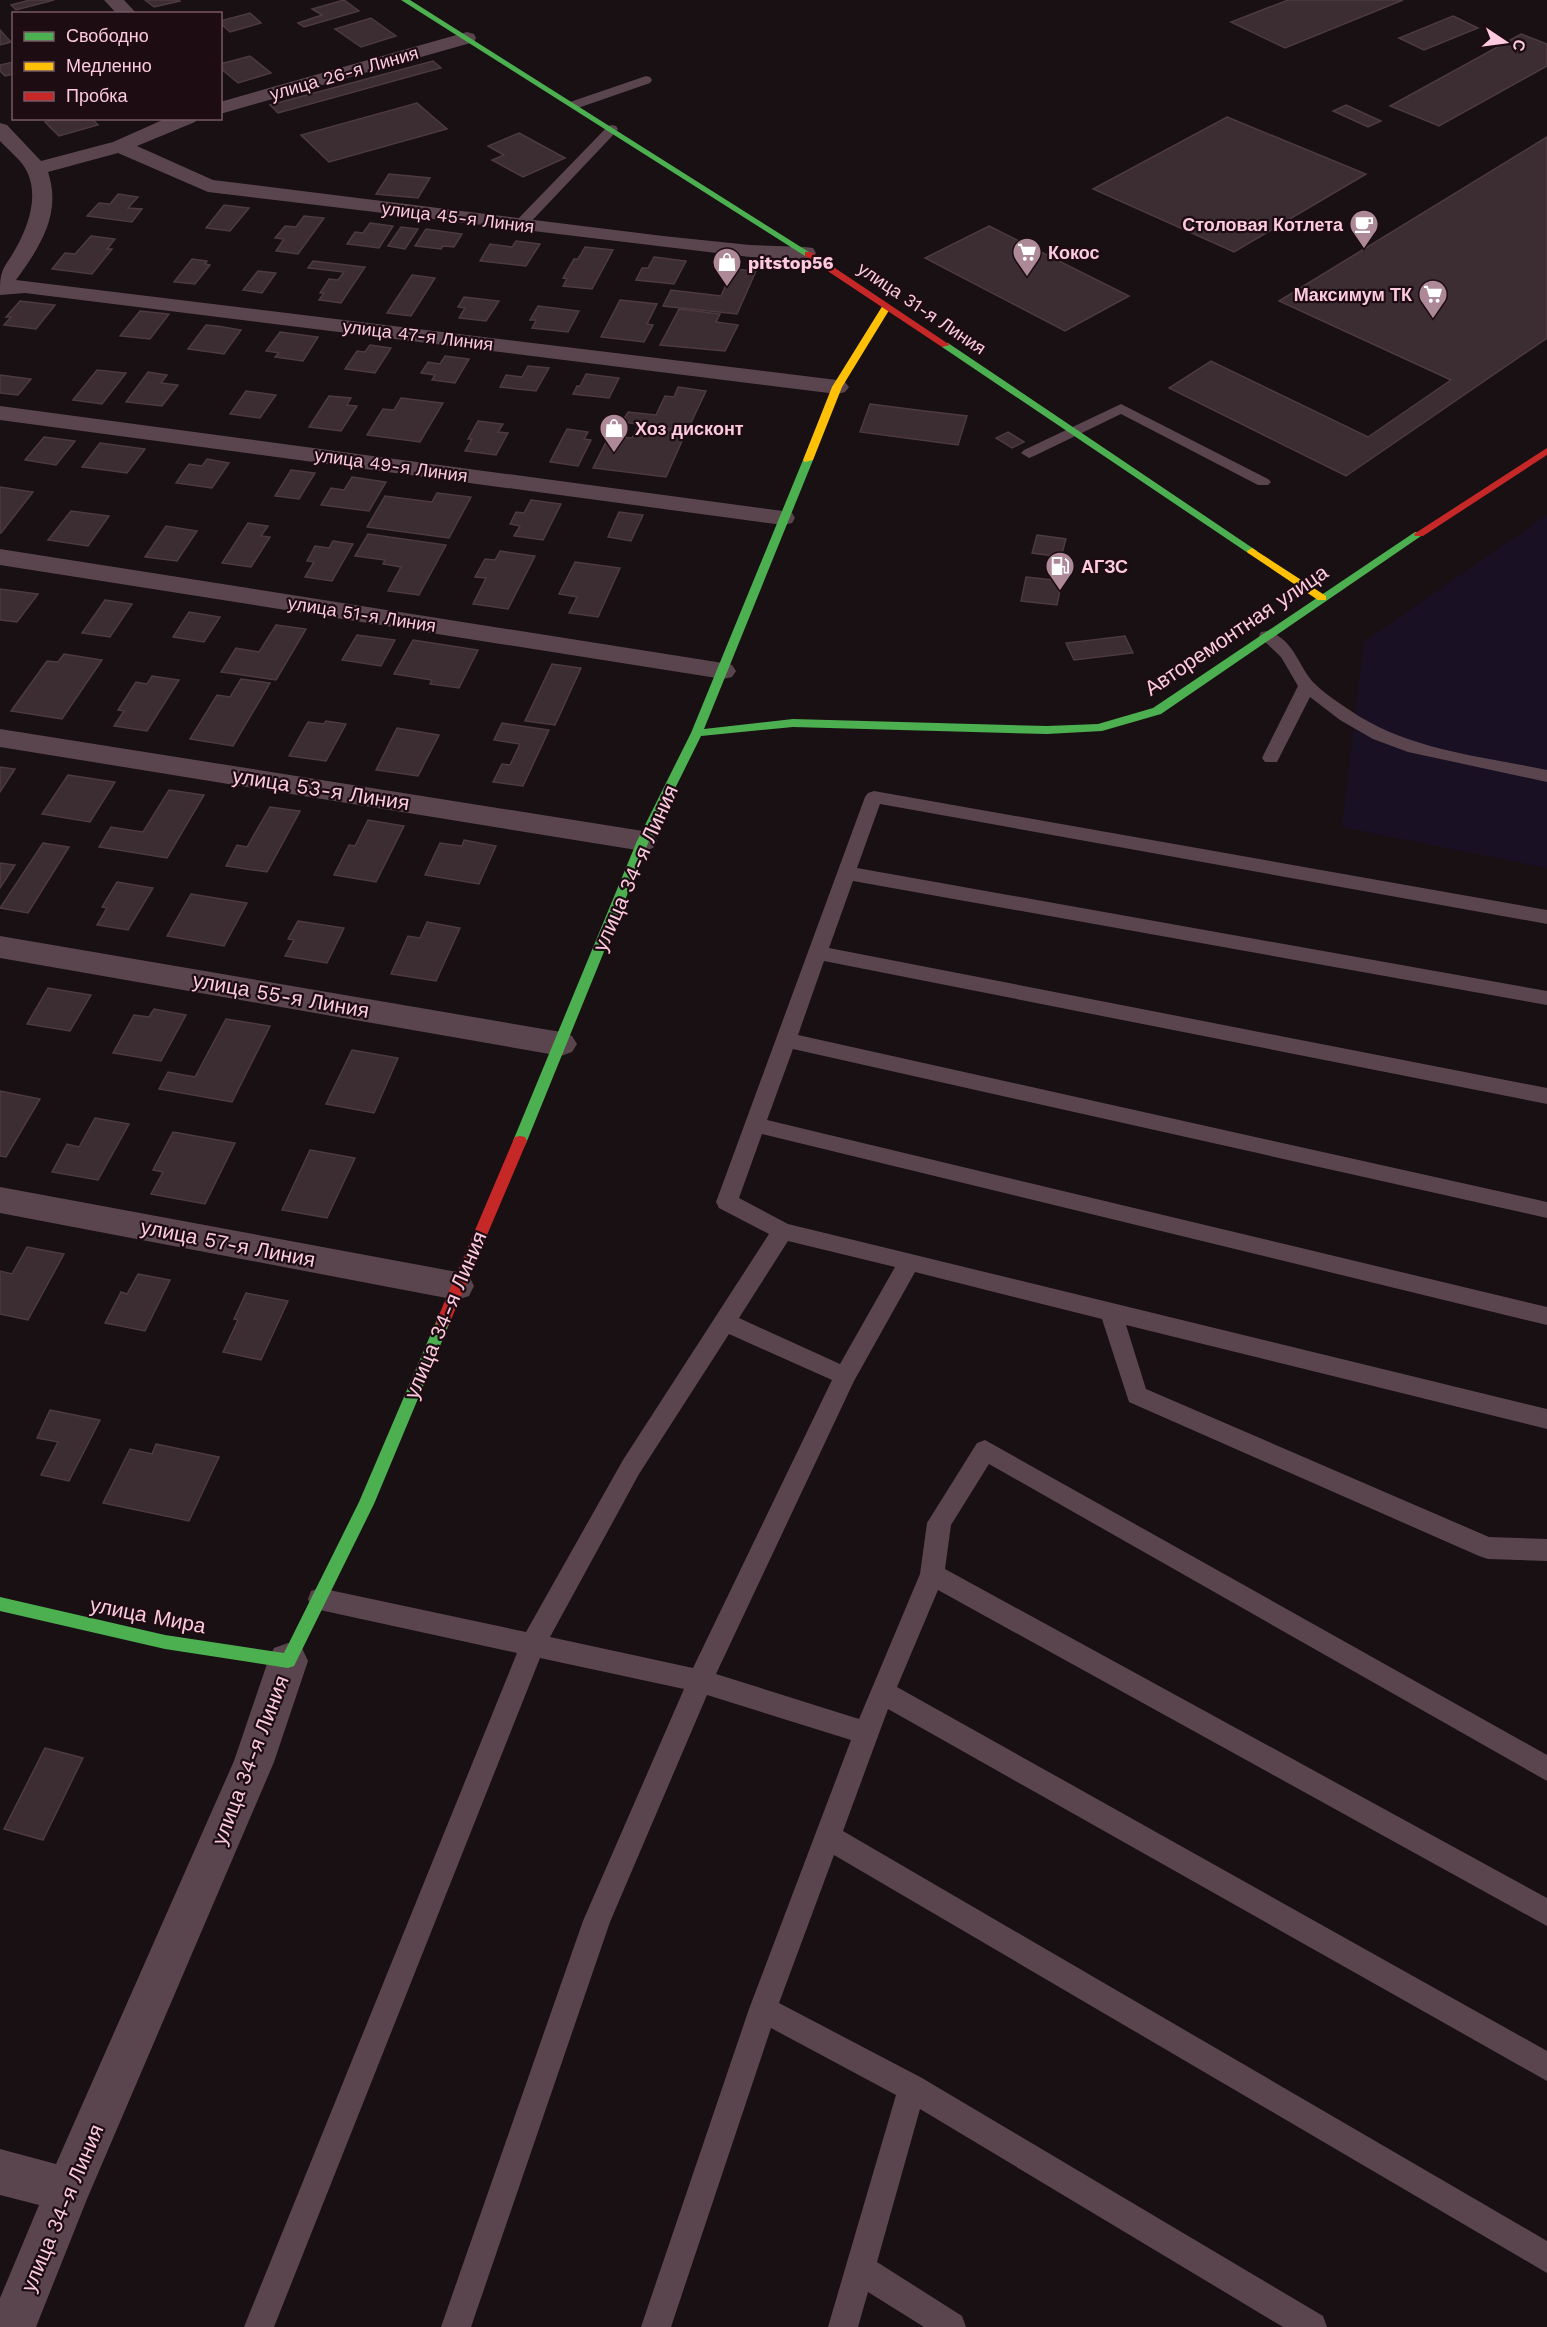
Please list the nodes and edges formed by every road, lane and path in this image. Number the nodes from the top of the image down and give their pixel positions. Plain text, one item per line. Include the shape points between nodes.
1 (113, 0) edge
2 (405, 0) edge
3 (126, 12) edge
4 (467, 38) junction
5 (646, 80) dead end
6 (223, 104) edge
7 (574, 105) junction
8 (183, 120) edge
9 (0, 129) edge
10 (612, 129) junction
11 (120, 146) junction
12 (24, 163) junction
13 (520, 225) junction
14 (805, 253) junction
15 (0, 288) edge
16 (886, 308) junction
17 (837, 387) junction
18 (0, 412) edge
19 (1071, 430) junction
20 (1547, 451) edge
21 (1029, 453) dead end
22 (1263, 482) dead end
23 (783, 518) junction
24 (0, 557) edge
25 (1322, 598) junction
26 (1267, 636) junction
27 (723, 671) junction
28 (1307, 687) junction
29 (697, 733) junction
30 (0, 738) edge
31 (1271, 758) dead end
32 (1547, 776) edge
33 (643, 841) junction
34 (847, 873) junction
35 (1547, 917) edge
36 (0, 946) edge
37 (818, 953) junction
38 (1547, 998) edge
39 (786, 1040) junction
40 (561, 1044) junction
41 (1547, 1096) edge
42 (756, 1125) junction
43 (0, 1200) edge
44 (1547, 1210) edge
45 (783, 1231) junction
46 (909, 1263) junction
47 (457, 1286) junction
48 (1111, 1312) junction
49 (1547, 1316) edge
50 (725, 1322) junction
51 (845, 1376) junction
52 (1547, 1419) edge
53 (1547, 1550) edge
54 (932, 1574) junction
55 (320, 1599) junction
56 (0, 1604) edge
57 (533, 1644) junction
58 (288, 1661) junction
59 (700, 1681) junction
60 (882, 1692) junction
61 (867, 1733) junction
62 (1547, 1769) edge
63 (829, 1837) junction
64 (1547, 1913) edge
65 (763, 2009) junction
66 (1547, 2067) edge
67 (912, 2088) junction
68 (0, 2172) edge
69 (68, 2190) junction
70 (1547, 2258) edge
71 (860, 2269) junction
72 (12, 2327) edge
73 (259, 2327) edge
74 (456, 2327) edge
75 (656, 2327) edge
76 (843, 2327) edge
77 (951, 2327) edge
78 (1312, 2327) edge

1 - 3 street
2 - 4 street, улица 31-я Линия
4 - 6 street, улица 26-я Линия
4 - 7 street, улица 31-я Линия
5 - 7 lane
7 - 10 street, улица 31-я Линия
8 - 11 street
9 - 12 street
10 - 13 lane
10 - 14 street, улица 31-я Линия
11 - 12 street
11 - 13 street, улица 45-я Линия via 208,186
12 - 15 street via 44,190 40,218 28,250
13 - 14 street, улица 45-я Линия via 750,251
14 - 16 street, улица 31-я Линия
15 - 17 street, улица 47-я Линия via 25,286
16 - 17 street, улица 34-я Линия
16 - 19 street, улица 31-я Линия
17 - 23 street, улица 34-я Линия
18 - 23 street, улица 49-я Линия
19 - 21 lane
19 - 22 lane via 1121,408
19 - 25 street, улица 31-я Линия
20 - 25 street, Авторемонтная улица
23 - 27 street, улица 34-я Линия
24 - 27 street, улица 51-я Линия
25 - 26 street, Авторемонтная улица
26 - 28 lane via 1288,654
26 - 29 street, Авторемонтная улица via 1157,711 1098,728 793,723
27 - 29 street, улица 34-я Линия
28 - 31 lane
28 - 32 lane via 1379,735 1414,748
29 - 33 street, улица 34-я Линия
30 - 33 street, улица 53-я Линия
33 - 40 street, улица 34-я Линия
34 - 35 lane via 874,797
34 - 37 lane
34 - 38 lane
36 - 40 street, улица 55-я Линия
37 - 39 lane
37 - 41 lane
39 - 42 lane
39 - 44 lane
40 - 47 street, улица 34-я Линия
42 - 45 lane via 727,1202
42 - 49 lane
43 - 47 street, улица 57-я Линия
45 - 46 lane
45 - 50 lane
46 - 48 lane
46 - 51 lane
47 - 55 street, улица 34-я Линия via 366,1504
48 - 52 lane
48 - 53 lane via 1137,1395 1488,1548
50 - 51 lane
50 - 57 lane via 631,1467
51 - 59 lane
54 - 60 lane
54 - 62 lane via 939,1523 985,1450
54 - 64 lane
55 - 57 lane
55 - 58 street, улица 34-я Линия
56 - 58 street, улица Мира via 165,1642
57 - 59 lane
57 - 73 lane
58 - 69 street, улица 34-я Линия via 254,1762
59 - 61 lane
59 - 74 lane via 597,1921
60 - 61 lane
60 - 66 lane
61 - 63 lane
63 - 65 lane
63 - 70 lane
65 - 67 lane
65 - 75 lane
67 - 71 lane
67 - 78 lane
68 - 69 street
69 - 72 street, улица 34-я Линия
71 - 76 lane
71 - 77 lane

